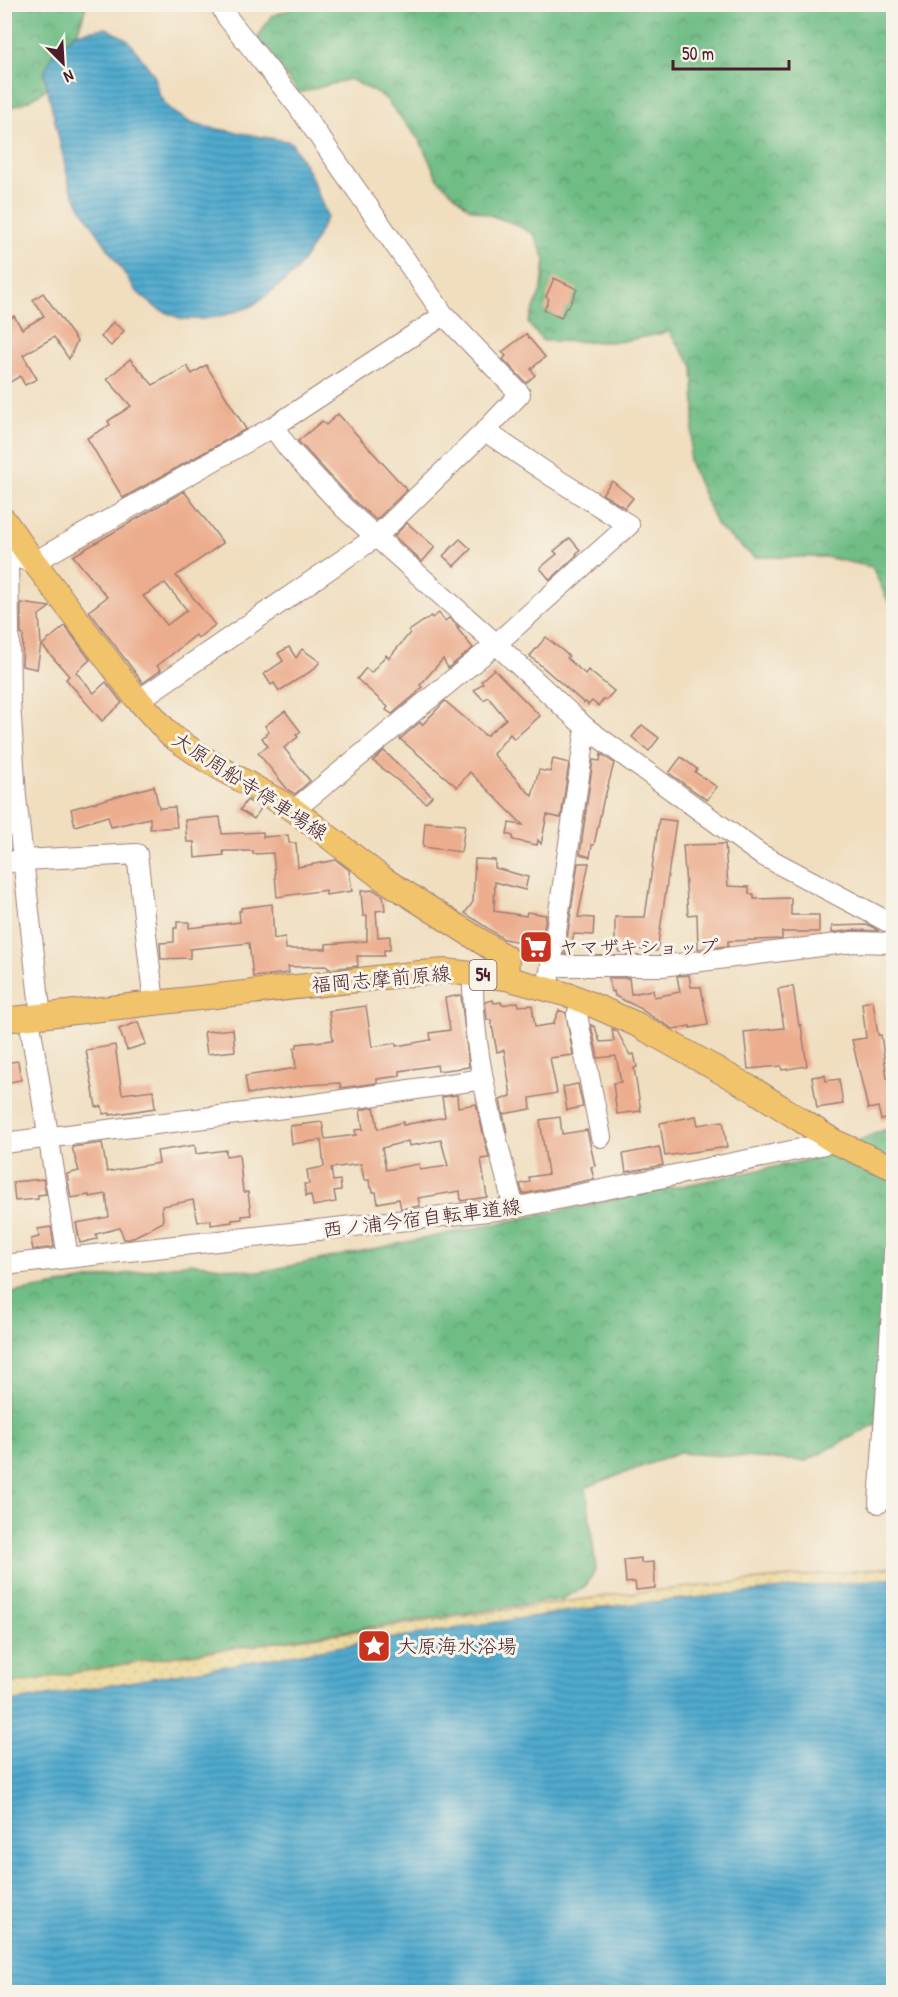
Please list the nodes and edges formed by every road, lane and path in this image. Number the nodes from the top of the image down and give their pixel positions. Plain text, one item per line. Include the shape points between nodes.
1 (220, 4) edge
2 (444, 315) junction
3 (273, 428) junction
4 (485, 431) junction
5 (4, 520) edge
6 (376, 537) junction
7 (6, 556) edge
8 (33, 562) junction
9 (496, 644) junction
10 (139, 700) junction
11 (586, 728) junction
12 (294, 810) junction
13 (14, 862) edge
14 (894, 925) edge
15 (894, 943) edge
16 (473, 973) junction
17 (549, 977) junction
18 (506, 978) junction
19 (584, 1001) junction
20 (154, 1004) junction
21 (35, 1018) junction
22 (4, 1020) edge
23 (483, 1079) junction
24 (601, 1137) dead end
25 (47, 1138) junction
26 (835, 1142) junction
27 (4, 1143) edge
28 (894, 1168) edge
29 (514, 1208) junction
30 (894, 1250) edge
31 (68, 1257) junction
32 (4, 1265) edge
33 (879, 1503) dead end

1 - 2 street via 303,112
2 - 3 street
2 - 4 street via 520,394
3 - 6 street via 344,508
3 - 8 street
4 - 6 street
4 - 9 street via 629,525
5 - 8 main road, 大原周船寺停車場線
6 - 9 street
6 - 10 street
7 - 8 street
7 - 13 street via 16,796
8 - 10 main road, 大原周船寺停車場線
9 - 11 street
9 - 12 street
10 - 12 main road, 大原周船寺停車場線 via 170,735
11 - 14 street via 760,854
11 - 17 street
12 - 18 main road, 大原周船寺停車場線 via 382,878 507,958
13 - 20 street via 137,854
13 - 21 street
15 - 17 street via 853,942
16 - 18 main road, 福岡志摩前原線 / 54
16 - 20 main road, 福岡志摩前原線 / 54 via 420,973
16 - 23 street
17 - 18 main road, 福岡志摩前原線 / 54
17 - 19 main road, 福岡志摩前原線 / 54
19 - 24 street via 577,1015
19 - 26 main road, 福岡志摩前原線 / 54 via 636,1024 754,1090
20 - 21 main road, 福岡志摩前原線 / 54
21 - 22 main road, 福岡志摩前原線 / 54
21 - 25 street
23 - 25 street
23 - 29 street
25 - 27 street
25 - 31 street
26 - 28 main road, 福岡志摩前原線 / 54
26 - 29 street, 西ノ浦今宿自転車道線
29 - 31 street, 西ノ浦今宿自転車道線
30 - 33 street
31 - 32 street, 西ノ浦今宿自転車道線

